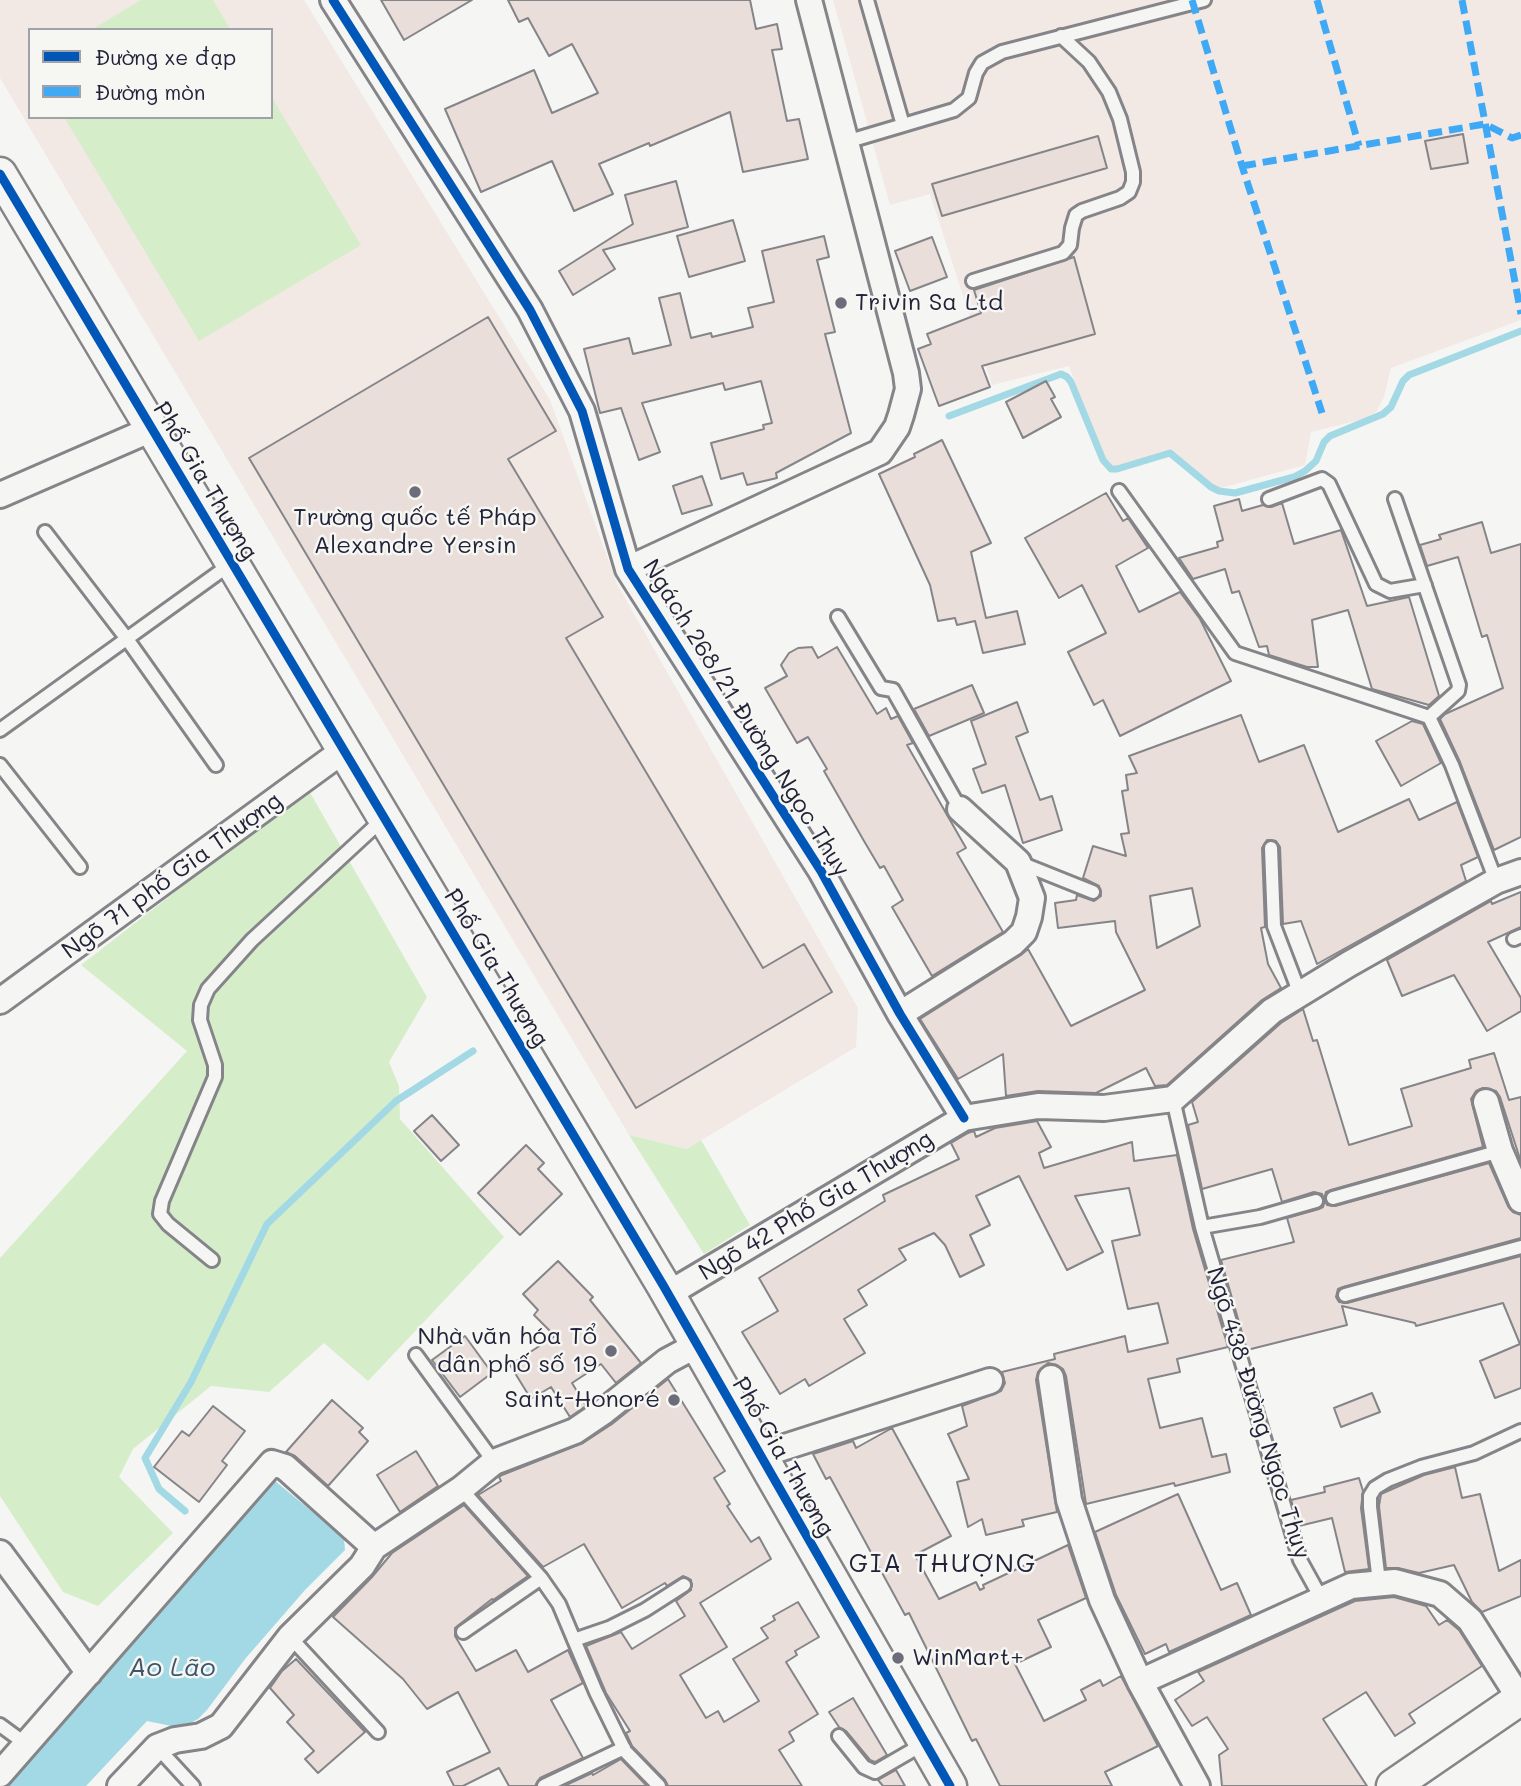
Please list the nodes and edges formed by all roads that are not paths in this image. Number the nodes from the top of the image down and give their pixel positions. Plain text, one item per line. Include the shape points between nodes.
1 (333, 0) edge
2 (809, 0) edge
3 (867, 0) edge
4 (1204, 0) edge
5 (1060, 36) junction
6 (903, 125) junction
7 (846, 142) junction
8 (0, 174) edge
9 (973, 281) dead end
10 (152, 429) junction
11 (1119, 491) dead end
12 (0, 495) edge
13 (1269, 499) dead end
14 (1395, 499) dead end
15 (45, 532) dead end
16 (232, 563) junction
17 (628, 569) junction
18 (1425, 585) junction
19 (838, 617) dead end
20 (127, 639) junction
21 (1429, 717) junction
22 (0, 730) edge
23 (344, 750) junction
24 (0, 765) edge
25 (216, 765) dead end
26 (960, 809) joint
27 (384, 818) junction
28 (1271, 848) dead end
29 (1018, 862) junction
30 (80, 867) dead end
31 (1521, 872) edge
32 (1496, 881) junction
33 (1093, 892) dead end
34 (1300, 994) junction
35 (0, 1001) edge
36 (900, 1014) junction
37 (1173, 1099) junction
38 (1486, 1102) dead end
39 (964, 1118) junction
40 (1509, 1159) edge
41 (1333, 1198) dead end
42 (1521, 1200) edge
43 (1316, 1201) dead end
44 (1202, 1227) junction
45 (1521, 1247) edge
46 (212, 1260) dead end
47 (668, 1294) junction
48 (1345, 1295) dead end
49 (697, 1345) junction
50 (416, 1354) dead end
51 (1051, 1378) dead end
52 (990, 1381) dead end
53 (1521, 1431) edge
54 (760, 1455) junction
55 (494, 1462) junction
56 (461, 1489) junction
57 (374, 1548) junction
58 (0, 1553) edge
59 (541, 1578) junction
60 (1379, 1582) junction
61 (684, 1586) dead end
62 (1321, 1598) junction
63 (463, 1632) dead end
64 (290, 1637) junction
65 (574, 1640) junction
66 (89, 1673) junction
67 (1140, 1682) junction
68 (1520, 1698) edge
69 (0, 1725) edge
70 (378, 1732) dead end
71 (839, 1736) dead end
72 (925, 1743) junction
73 (26, 1744) junction
74 (157, 1747) junction
75 (624, 1748) junction
76 (0, 1774) edge
77 (120, 1786) edge
78 (193, 1786) edge
79 (544, 1786) edge
80 (659, 1786) edge
81 (950, 1786) edge
82 (1197, 1786) edge
83 (1393, 1786) edge

1 - 17 street, Ngách 268/21 Đường Ngọc Thụy via 530,310 582,411
2 - 7 street
3 - 6 lane
4 - 5 lane
5 - 6 lane via 990,57 976,73 963,104
5 - 9 lane via 1088,62 1109,92 1120,119 1133,182 1120,198 1076,215 1070,245 1063,253
6 - 7 lane
7 - 17 street via 906,373 908,389 897,427 880,452
8 - 10 street, Phố Gia Thượng
10 - 12 street
10 - 16 street, Phố Gia Thượng
11 - 21 lane via 1235,653
13 - 18 lane via 1321,479 1329,484 1376,584 1391,591
14 - 18 lane
15 - 20 lane
16 - 20 lane
16 - 23 street, Phố Gia Thượng
17 - 36 street, Ngách 268/21 Đường Ngọc Thụy via 821,871
18 - 21 lane via 1459,685
19 - 26 lane via 881,688 893,690
20 - 22 lane
20 - 25 lane
21 - 32 lane
23 - 27 street, Phố Gia Thượng
23 - 35 street, Ngõ 71 phố Gia Thượng
24 - 30 lane
26 - 29 street
27 - 46 lane via 252,940 208,989 201,1005 200,1020 215,1077 160,1213
27 - 47 street, Phố Gia Thượng
28 - 34 lane via 1274,926
29 - 33 lane
29 - 36 street via 1032,898 1024,932
31 - 32 street
32 - 34 street
34 - 37 street via 1272,1011
36 - 39 street, Ngách 268/21 Đường Ngọc Thụy
37 - 39 street via 1104,1108 1038,1106
37 - 44 lane, Ngõ 438 Đường Ngọc Thụy
38 - 40 street
39 - 47 street, Ngõ 42 Phố Gia Thượng
40 - 41 lane
40 - 42 street
43 - 44 lane
44 - 62 lane, Ngõ 438 Đường Ngọc Thụy via 1300,1560
45 - 48 lane
47 - 49 street, Phố Gia Thượng
49 - 54 street, Phố Gia Thượng
49 - 55 street via 667,1361 575,1431
50 - 55 lane
51 - 67 street via 1069,1500 1102,1600
52 - 54 street
53 - 60 lane via 1375,1488 1370,1507
54 - 72 street, Phố Gia Thượng
55 - 56 street
56 - 57 street
56 - 59 lane
57 - 64 street via 362,1566
57 - 66 street via 285,1467 272,1463
58 - 66 street
59 - 63 lane
59 - 65 lane via 559,1604
60 - 62 street via 1351,1586
60 - 68 street via 1440,1594 1470,1620
61 - 65 lane via 609,1628
62 - 67 street
64 - 70 lane
64 - 74 street via 220,1726
65 - 75 lane
66 - 73 street
67 - 82 street
68 - 83 street
69 - 73 lane
71 - 72 lane via 864,1767 875,1772
72 - 81 street, Phố Gia Thượng
73 - 76 street
74 - 77 street
74 - 78 lane
75 - 79 lane
75 - 80 lane

